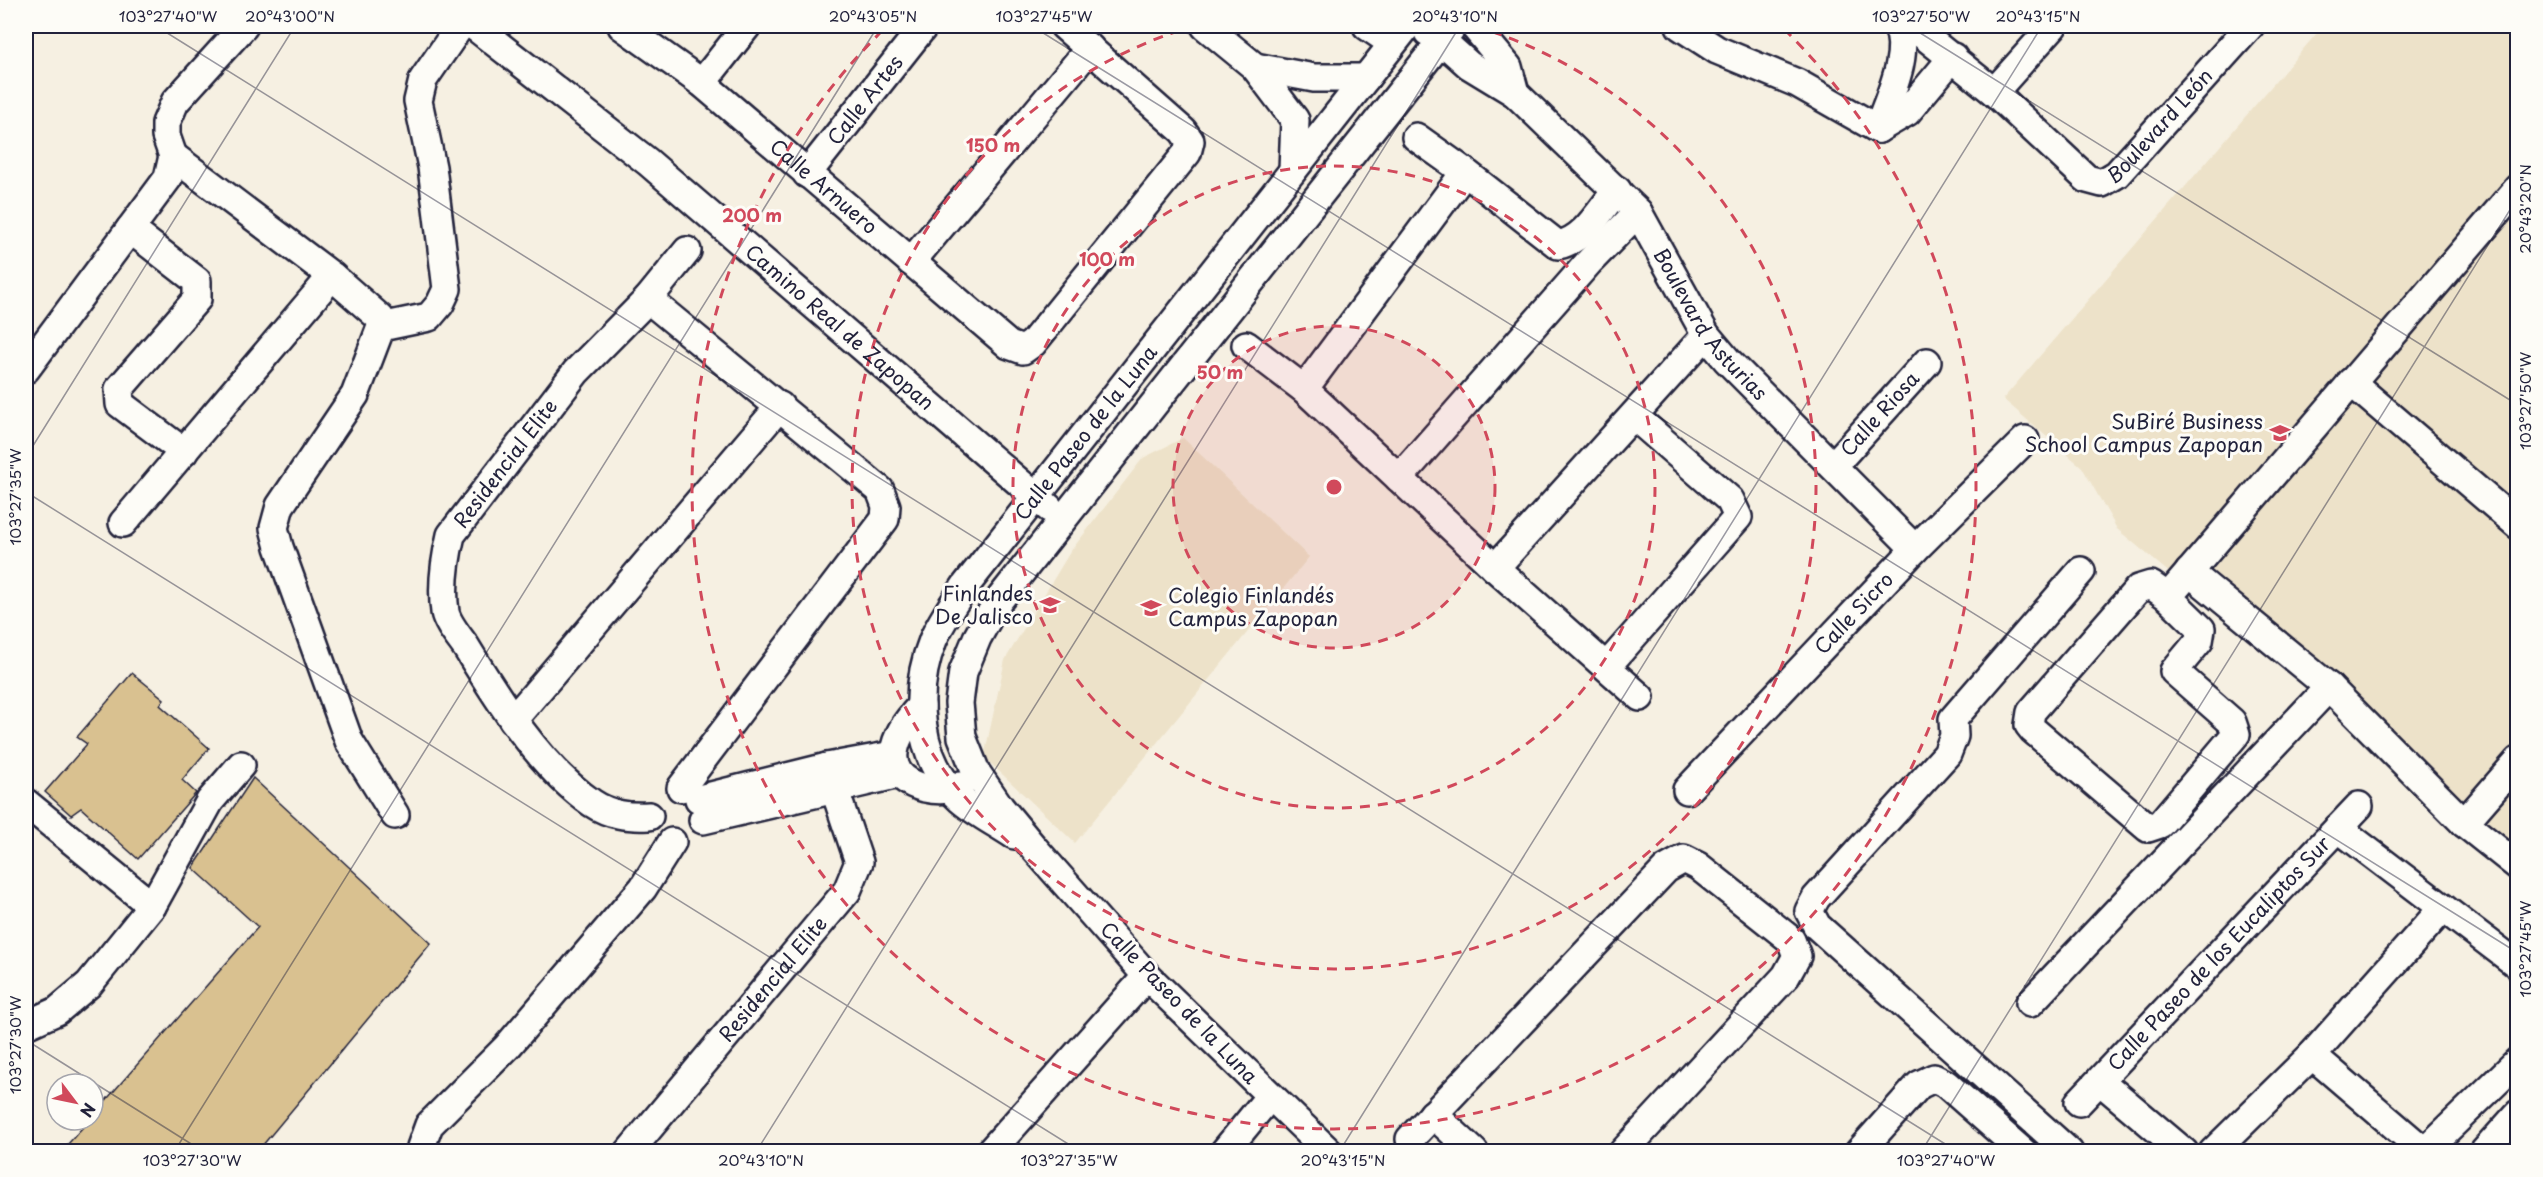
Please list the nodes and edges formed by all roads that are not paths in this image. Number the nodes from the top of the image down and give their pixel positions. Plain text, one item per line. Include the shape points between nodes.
1 (244, 26) edge
2 (460, 26) edge
3 (474, 26) edge
4 (622, 26) edge
5 (747, 26) edge
6 (924, 26) edge
7 (1064, 26) edge
8 (1205, 26) edge
9 (1367, 26) edge
10 (1417, 26) edge
11 (1474, 26) edge
12 (1680, 26) edge
13 (1897, 26) edge
14 (1912, 26) edge
15 (2053, 26) edge
16 (2250, 26) edge
17 (1447, 33) edge
18 (1400, 34) edge
19 (1090, 48) junction
20 (1953, 57) junction
21 (1255, 67) junction
22 (1366, 78) junction
23 (702, 83) junction
24 (1994, 92) junction
25 (1515, 93) junction
26 (1878, 129) junction
27 (1416, 137) dead end
28 (173, 156) junction
29 (1293, 170) junction
30 (1465, 172) junction
31 (807, 174) junction
32 (2517, 188) edge
33 (1617, 190) junction
34 (1638, 212) junction
35 (130, 229) junction
36 (687, 251) dead end
37 (911, 262) junction
38 (332, 276) junction
39 (648, 299) junction
40 (1192, 299) junction
41 (1220, 322) junction
42 (381, 327) junction
43 (1706, 335) junction
44 (1246, 345) dead end
45 (1927, 362) dead end
46 (26, 369) edge
47 (2351, 382) junction
48 (1304, 389) junction
49 (780, 406) junction
50 (1635, 417) junction
51 (2025, 440) dead end
52 (184, 452) junction
53 (1833, 466) junction
54 (1400, 478) junction
55 (1035, 496) junction
56 (1063, 520) junction
57 (123, 523) dead end
58 (2517, 525) edge
59 (1915, 549) junction
60 (1495, 568) junction
61 (2082, 571) dead end
62 (2189, 572) junction
63 (2168, 597) junction
64 (1607, 666) junction
65 (2329, 687) junction
66 (1640, 697) dead end
67 (921, 706) junction
68 (513, 720) junction
69 (2517, 761) edge
70 (896, 764) junction
71 (241, 765) dead end
72 (976, 772) junction
73 (831, 778) junction
74 (951, 790) junction
75 (1688, 790) dead end
76 (694, 803) junction
77 (26, 804) edge
78 (2359, 806) dead end
79 (395, 815) dead end
80 (649, 816) junction
81 (2464, 823) junction
82 (2338, 828) junction
83 (672, 842) junction
84 (1034, 848) junction
85 (2517, 866) edge
86 (152, 906) junction
87 (2443, 908) junction
88 (2517, 965) edge
89 (1147, 976) junction
90 (2030, 1003) dead end
91 (26, 1025) edge
92 (2312, 1055) junction
93 (2517, 1061) edge
94 (2100, 1081) junction
95 (1270, 1095) junction
96 (2079, 1102) dead end
97 (1433, 1114) junction
98 (2517, 1114) edge
99 (1410, 1138) dead end
100 (2424, 1151) edge
101 (424, 1152) edge
102 (629, 1152) edge
103 (990, 1152) edge
104 (1224, 1152) edge
105 (1329, 1152) edge
106 (1474, 1152) edge
107 (1623, 1152) edge
108 (1859, 1152) edge
109 (2023, 1152) edge
110 (2069, 1152) edge
111 (2184, 1152) edge
112 (2213, 1152) edge
113 (2484, 1152) edge

1 - 28 street via 175,102 166,123
2 - 42 street via 423,80 418,101 432,167 447,289 429,317
3 - 55 street, Camino Real de Zapopan via 648,162
4 - 23 street, Calle Arnuero
5 - 23 street
6 - 31 street, Calle Artes
7 - 19 street
8 - 21 street
9 - 18 street
10 - 17 street, Boulevard Asturias
11 - 25 street, Boulevard Asturias via 1508,67
12 - 26 street via 1718,50 1797,83
13 - 26 street via 1902,56
14 - 20 street, Boulevard León
15 - 24 street
16 - 24 street, Boulevard León via 2116,174 2102,183 2086,179
17 - 25 street, Boulevard Asturias via 1469,65
17 - 41 street, Calle Paseo de la Luna
18 - 22 street, Calle Paseo de la Luna
19 - 37 street
19 - 37 street, Calle Arnuero via 1190,141 1187,153 1033,343 1023,350 1009,345
20 - 24 street, Boulevard León
20 - 26 street via 1907,112
21 - 22 street via 1314,78
21 - 29 street via 1295,120
22 - 29 street, Calle Paseo de la Luna
23 - 31 street, Calle Arnuero
25 - 33 street, Boulevard Asturias
27 - 30 street
28 - 35 street via 168,178
28 - 38 street
29 - 40 street, Calle Paseo de la Luna
30 - 33 street via 1558,245 1579,236
30 - 48 street
31 - 37 street, Calle Arnuero
32 - 47 street
33 - 34 street, Boulevard Asturias
34 - 43 street, Boulevard Asturias
34 - 54 street via 1589,262
35 - 46 street
35 - 52 street via 197,281 197,298 119,389 120,404
36 - 39 street, Residencial Elite
38 - 42 street via 380,318
38 - 52 street
39 - 49 street
39 - 68 street, Residencial Elite via 576,372 451,535 443,565 445,614
40 - 41 street
40 - 55 street, Calle Paseo de la Luna
41 - 56 street, Calle Paseo de la Luna
42 - 79 street via 355,394 280,506 274,528 349,741
43 - 50 street
43 - 53 street, Boulevard Asturias
44 - 48 street
45 - 53 street, Calle Riosa
47 - 58 street
47 - 62 street
48 - 54 street
49 - 68 street
49 - 76 street via 880,490 886,506 885,519
50 - 60 street
50 - 64 street via 1730,500 1738,517
51 - 59 street, Calle Sicro
52 - 57 street
53 - 59 street, Boulevard Asturias
54 - 60 street
55 - 56 street, Camino Real de Zapopan
55 - 67 street, Calle Paseo de la Luna via 966,585 932,641
56 - 72 street, Calle Paseo de la Luna via 996,604 963,672 958,703 962,737
59 - 75 street, Calle Sicro
60 - 64 street
61 - 110 street via 1953,719 1954,736 1947,754 1816,898 1809,911 1817,926
62 - 63 street
62 - 65 street
63 - 63 street via 2151,585 2139,589 2029,718 2033,730 2148,828 2160,824 2236,734 2232,722 2174,671 2202,636 2198,623
64 - 66 street
65 - 81 street
65 - 90 street
67 - 70 street via 902,731
67 - 74 street, Calle Paseo de la Luna via 931,757
68 - 80 street, Residencial Elite via 573,788 593,803 627,817
69 - 81 street
70 - 73 street
70 - 74 street via 912,784
71 - 86 street via 210,801
72 - 74 street via 966,783
72 - 84 street, Calle Paseo de la Luna
73 - 76 street
73 - 102 street, Residencial Elite via 859,862 847,891
74 - 84 street, Calle Paseo de la Luna via 974,810
76 - 80 street via 663,791 655,798
76 - 83 street via 692,837
77 - 86 street
78 - 82 street, Calle Paseo de los Eucaliptos Sur
80 - 83 street via 656,833
81 - 85 street
82 - 87 street
82 - 94 street, Calle Paseo de los Eucaliptos Sur
83 - 101 street via 636,896 507,1047 429,1125 421,1147
84 - 89 street, Calle Paseo de la Luna
86 - 91 street via 89,984 57,1011
87 - 88 street
87 - 92 street
89 - 95 street, Calle Paseo de la Luna
89 - 103 street
92 - 100 street
92 - 112 street
93 - 100 street
94 - 96 street, Calle Paseo de los Eucaliptos Sur
94 - 111 street
95 - 104 street
95 - 105 street, Calle Paseo de la Luna
97 - 99 street
97 - 106 street
97 - 107 street via 1666,868 1684,859 1791,940 1797,956 1786,976
98 - 113 street
108 - 109 street via 1919,1085 1934,1078 1946,1084

